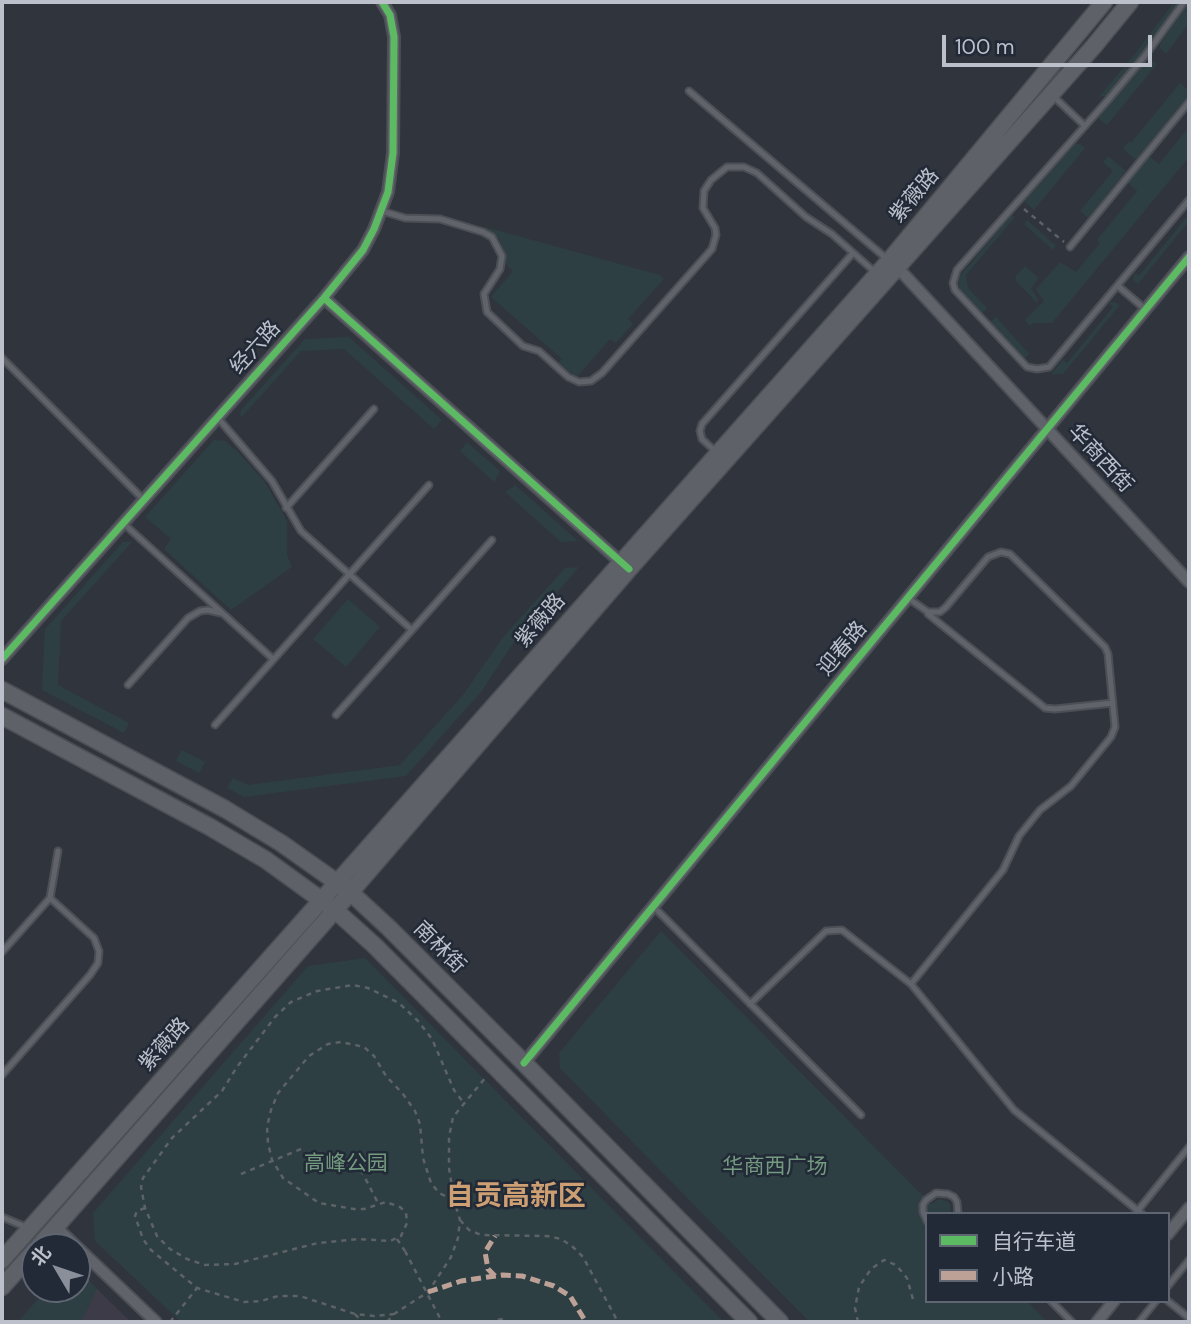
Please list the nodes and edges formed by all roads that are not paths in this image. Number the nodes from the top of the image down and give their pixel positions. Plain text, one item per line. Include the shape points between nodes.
1 (382, 2) edge
2 (1104, 2) edge
3 (1130, 2) edge
4 (1184, 2) edge
5 (690, 91) dead end
6 (1051, 94) junction
7 (1189, 102) edge
8 (1085, 126) junction
9 (1189, 200) edge
10 (382, 211) junction
11 (1070, 247) road end
12 (853, 253) junction
13 (1189, 257) edge
14 (893, 264) junction
15 (881, 277) junction
16 (1118, 286) junction
17 (324, 298) junction
18 (1146, 309) junction
19 (2, 358) edge
20 (374, 409) dead end
21 (217, 417) junction
22 (1048, 428) junction
23 (727, 461) junction
24 (429, 485) dead end
25 (143, 499) junction
26 (286, 508) junction
27 (122, 523) junction
28 (492, 540) dead end
29 (625, 566) junction
30 (349, 574) junction
31 (1189, 582) edge
32 (908, 597) junction
33 (923, 610) junction
34 (224, 615) junction
35 (412, 630) junction
36 (2, 659) edge
37 (273, 660) junction
38 (128, 685) dead end
39 (2, 690) edge
40 (1113, 703) junction
41 (336, 715) dead end
42 (2, 716) edge
43 (215, 725) dead end
44 (58, 851) dead end
45 (343, 887) junction
46 (50, 898) junction
47 (321, 900) junction
48 (653, 906) junction
49 (335, 910) junction
50 (2, 952) edge
51 (911, 984) junction
52 (750, 1004) junction
53 (524, 1063) junction
54 (2, 1075) edge
55 (860, 1115) dead end
56 (1189, 1147) edge
57 (1189, 1208) edge
58 (958, 1210) edge
59 (1138, 1212) edge
60 (1140, 1212) edge
61 (925, 1216) edge
62 (2, 1217) edge
63 (56, 1227) junction
64 (29, 1229) junction
65 (1170, 1232) edge
66 (51, 1233) edge
67 (62, 1233) edge
68 (2, 1260) edge
69 (91, 1260) edge
70 (1189, 1260) edge
71 (21, 1266) edge
72 (1170, 1284) edge
73 (2, 1287) edge
74 (1053, 1303) edge
75 (1062, 1303) edge
76 (1112, 1303) edge
77 (1154, 1303) edge
78 (1170, 1303) edge
79 (1058, 1308) junction
80 (1189, 1318) edge
81 (156, 1322) edge
82 (750, 1322) edge
83 (780, 1322) edge
84 (1072, 1322) edge
85 (1097, 1322) edge
86 (1139, 1322) edge

1 - 10 street, 经六路 via 394,37 396,79 394,153
2 - 14 main road, 紫薇路
3 - 6 main road, 紫薇路
4 - 8 lane
5 - 14 lane
6 - 8 lane
6 - 14 main road, 紫薇路
7 - 11 lane
8 - 16 lane via 957,270 953,284 1027,367 1044,369 1055,363
9 - 16 lane
10 - 12 lane via 401,218 440,219 492,237 502,256 497,275 484,294 487,312 523,346 539,351 579,382 602,373 712,249 715,228 703,200 708,185 722,170 733,166 751,169
10 - 17 street, 经六路 via 363,250
12 - 15 lane
12 - 23 lane via 702,424 702,439
13 - 18 street, 迎春路
14 - 15 main road, 紫薇路
14 - 22 street, 华商西街
15 - 23 main road, 紫薇路
15 - 29 main road, 紫薇路
16 - 18 lane
17 - 21 street, 经六路
17 - 29 street
18 - 22 street, 迎春路
19 - 25 lane
20 - 26 lane
21 - 25 street, 经六路
21 - 26 lane via 272,481
22 - 31 street, 华商西街
22 - 32 street, 迎春路
23 - 29 main road, 紫薇路
24 - 30 lane
25 - 27 street, 经六路
26 - 30 lane via 302,531
27 - 34 lane
27 - 36 street, 经六路
28 - 35 lane
29 - 45 main road, 紫薇路
30 - 35 lane
30 - 37 lane
32 - 33 lane
32 - 48 street, 迎春路
33 - 40 lane via 1045,708
33 - 40 lane via 943,610 988,556 1010,554 1105,647
34 - 37 lane
34 - 38 lane via 208,610 194,614
35 - 41 lane
37 - 43 lane
39 - 45 main road, 南林街 via 225,809
40 - 51 lane via 1111,737 1071,786 1026,827 1003,870
42 - 47 main road, 南林街 via 210,827
44 - 46 lane
45 - 47 main road, 紫薇路
45 - 49 main road, 紫薇路
45 - 53 main road, 南林街
46 - 50 lane
46 - 54 lane via 94,938 98,963
47 - 49 main road, 南林街
47 - 64 main road, 紫薇路
48 - 52 lane
48 - 53 street, 迎春路
49 - 63 main road, 紫薇路
49 - 82 main road, 南林街
51 - 52 lane via 848,933 834,929 822,935
51 - 59 lane via 1009,1104
52 - 55 lane
53 - 83 main road, 南林街
56 - 60 lane
57 - 65 street
58 - 61 lane via 954,1197 936,1193 923,1205
62 - 64 lane
63 - 66 main road, 紫薇路
63 - 67 street
64 - 68 main road, 紫薇路
69 - 81 street
70 - 72 lane
71 - 73 main road, 紫薇路
74 - 79 lane
75 - 79 lane
76 - 85 street
77 - 86 lane
78 - 80 lane
79 - 84 lane

